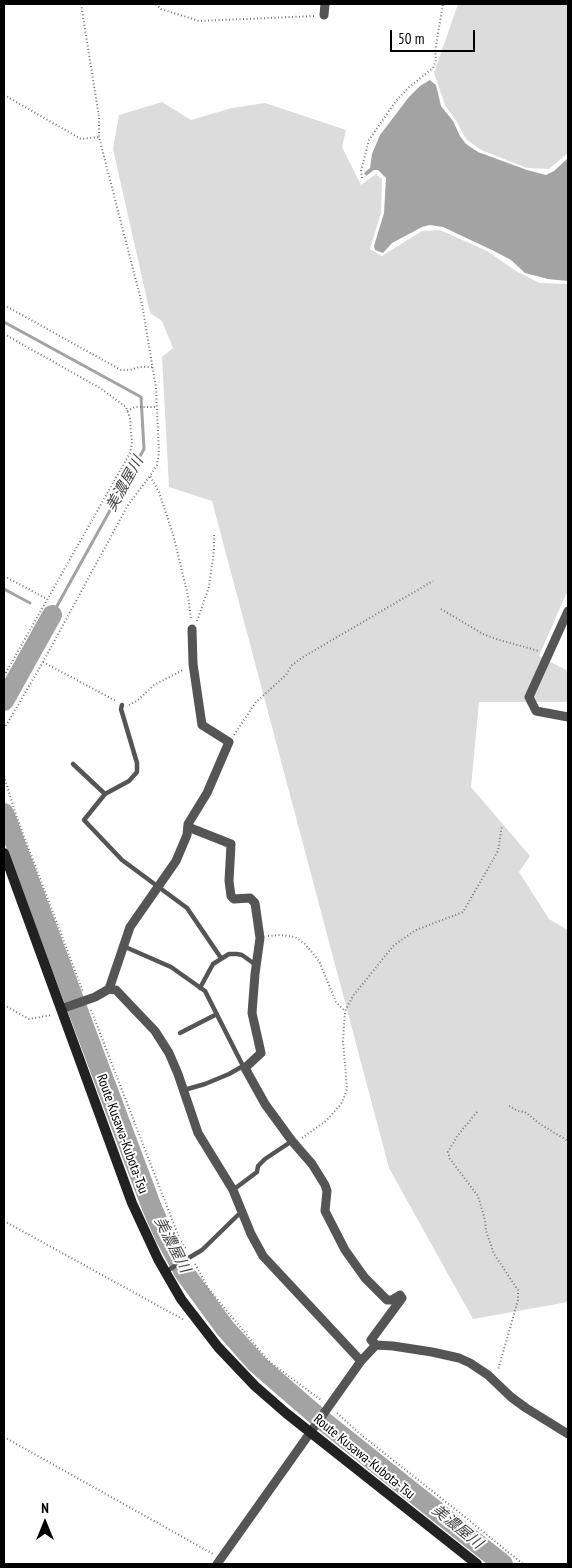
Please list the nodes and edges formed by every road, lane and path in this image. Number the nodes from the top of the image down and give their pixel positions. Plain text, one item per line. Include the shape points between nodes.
1 (81, 4) edge
2 (156, 4) edge
3 (325, 4) edge
4 (443, 4) edge
5 (324, 15) joint
6 (4, 95) edge
7 (100, 138) junction
8 (362, 178) dead end
9 (4, 305) edge
10 (4, 334) edge
11 (153, 367) junction
12 (156, 406) junction
13 (127, 411) junction
14 (150, 476) junction
15 (214, 535) dead end
16 (4, 576) edge
17 (433, 582) dead end
18 (47, 599) junction
19 (441, 609) dead end
20 (568, 611) edge
21 (192, 629) junction
22 (548, 654) junction
23 (43, 662) junction
24 (193, 664) junction
25 (4, 676) edge
26 (122, 705) junction
27 (568, 717) edge
28 (4, 729) edge
29 (229, 742) junction
30 (73, 764) dead end
31 (4, 777) edge
32 (105, 794) junction
33 (502, 825) dead end
34 (188, 827) junction
35 (4, 853) edge
36 (159, 887) junction
37 (260, 938) junction
38 (123, 946) junction
39 (221, 958) junction
40 (256, 965) junction
41 (200, 988) junction
42 (109, 989) junction
43 (87, 999) junction
44 (4, 1005) edge
45 (61, 1011) junction
46 (345, 1011) junction
47 (217, 1014) junction
48 (180, 1033) dead end
49 (244, 1067) junction
50 (184, 1090) junction
51 (509, 1106) dead end
52 (477, 1112) dead end
53 (568, 1141) edge
54 (294, 1143) junction
55 (233, 1190) junction
56 (243, 1214) junction
57 (4, 1220) edge
58 (190, 1258) junction
59 (168, 1270) junction
60 (199, 1321) junction
61 (376, 1345) junction
62 (361, 1361) junction
63 (494, 1381) junction
64 (328, 1408) junction
65 (313, 1429) junction
66 (568, 1434) edge
67 (4, 1437) edge
68 (219, 1561) edge
69 (477, 1564) edge
70 (523, 1564) edge

1 - 7 path
2 - 5 path via 162,9 199,20
3 - 5 street
4 - 8 path via 433,68 396,101 369,140
6 - 7 path via 81,139
7 - 11 path via 142,304
9 - 11 path via 121,370
10 - 13 path via 100,388
11 - 12 path
12 - 13 path
12 - 14 path via 159,453
13 - 18 path via 132,444 130,453
14 - 21 path via 173,534 188,596
14 - 23 path via 128,505
15 - 21 path via 209,587
16 - 18 path
17 - 29 path via 292,665 286,675 256,702
18 - 25 path
19 - 22 path via 496,640
20 - 22 street
21 - 24 street
22 - 27 street via 529,698 536,711
23 - 26 path
23 - 28 path
24 - 26 path via 154,685 131,704
24 - 29 street via 202,725
26 - 32 lane via 137,772 129,781
29 - 34 street
30 - 32 lane
31 - 43 path via 78,983
32 - 36 lane via 84,820 122,860
33 - 46 path via 498,851 463,912 416,930 394,945 353,996
34 - 36 street via 176,861
34 - 37 street via 232,844 231,896 250,898 255,903
35 - 45 main road, Route Kusawa-Kubota-Tsu
36 - 38 street via 130,927
36 - 39 lane via 187,908
37 - 40 street
37 - 46 path via 280,935 305,944 319,961 336,1002
38 - 41 lane via 171,967
38 - 42 street
39 - 40 lane via 237,954
39 - 41 lane via 213,964
40 - 49 street via 252,1013 261,1053
41 - 47 lane
42 - 43 street
42 - 50 street via 116,990 155,1031 169,1053
43 - 45 street
43 - 58 path via 180,1240
44 - 45 path via 30,1019
45 - 59 main road, Route Kusawa-Kubota-Tsu via 132,1203
46 - 54 path via 345,1095 326,1121
47 - 48 lane
47 - 49 lane
49 - 50 lane
49 - 54 street via 265,1104
50 - 55 street via 198,1133
51 - 53 path via 525,1112
52 - 63 path via 448,1152 478,1196 494,1254 518,1290 518,1300
54 - 55 lane via 265,1159 257,1172
54 - 61 street via 326,1185 325,1211 345,1250 365,1278 387,1300 400,1295 402,1298 371,1340
55 - 56 street
56 - 58 lane
56 - 62 street via 267,1261
57 - 60 path via 181,1320
58 - 59 lane
58 - 64 path via 228,1314 271,1363
59 - 60 main road, Route Kusawa-Kubota-Tsu via 182,1299
60 - 65 main road, Route Kusawa-Kubota-Tsu via 239,1370 286,1413
61 - 62 street
61 - 63 street via 459,1358 479,1368
62 - 64 street
63 - 66 street via 526,1408
64 - 65 street
64 - 70 path
65 - 68 street
65 - 69 main road, Route Kusawa-Kubota-Tsu
67 - 68 path

